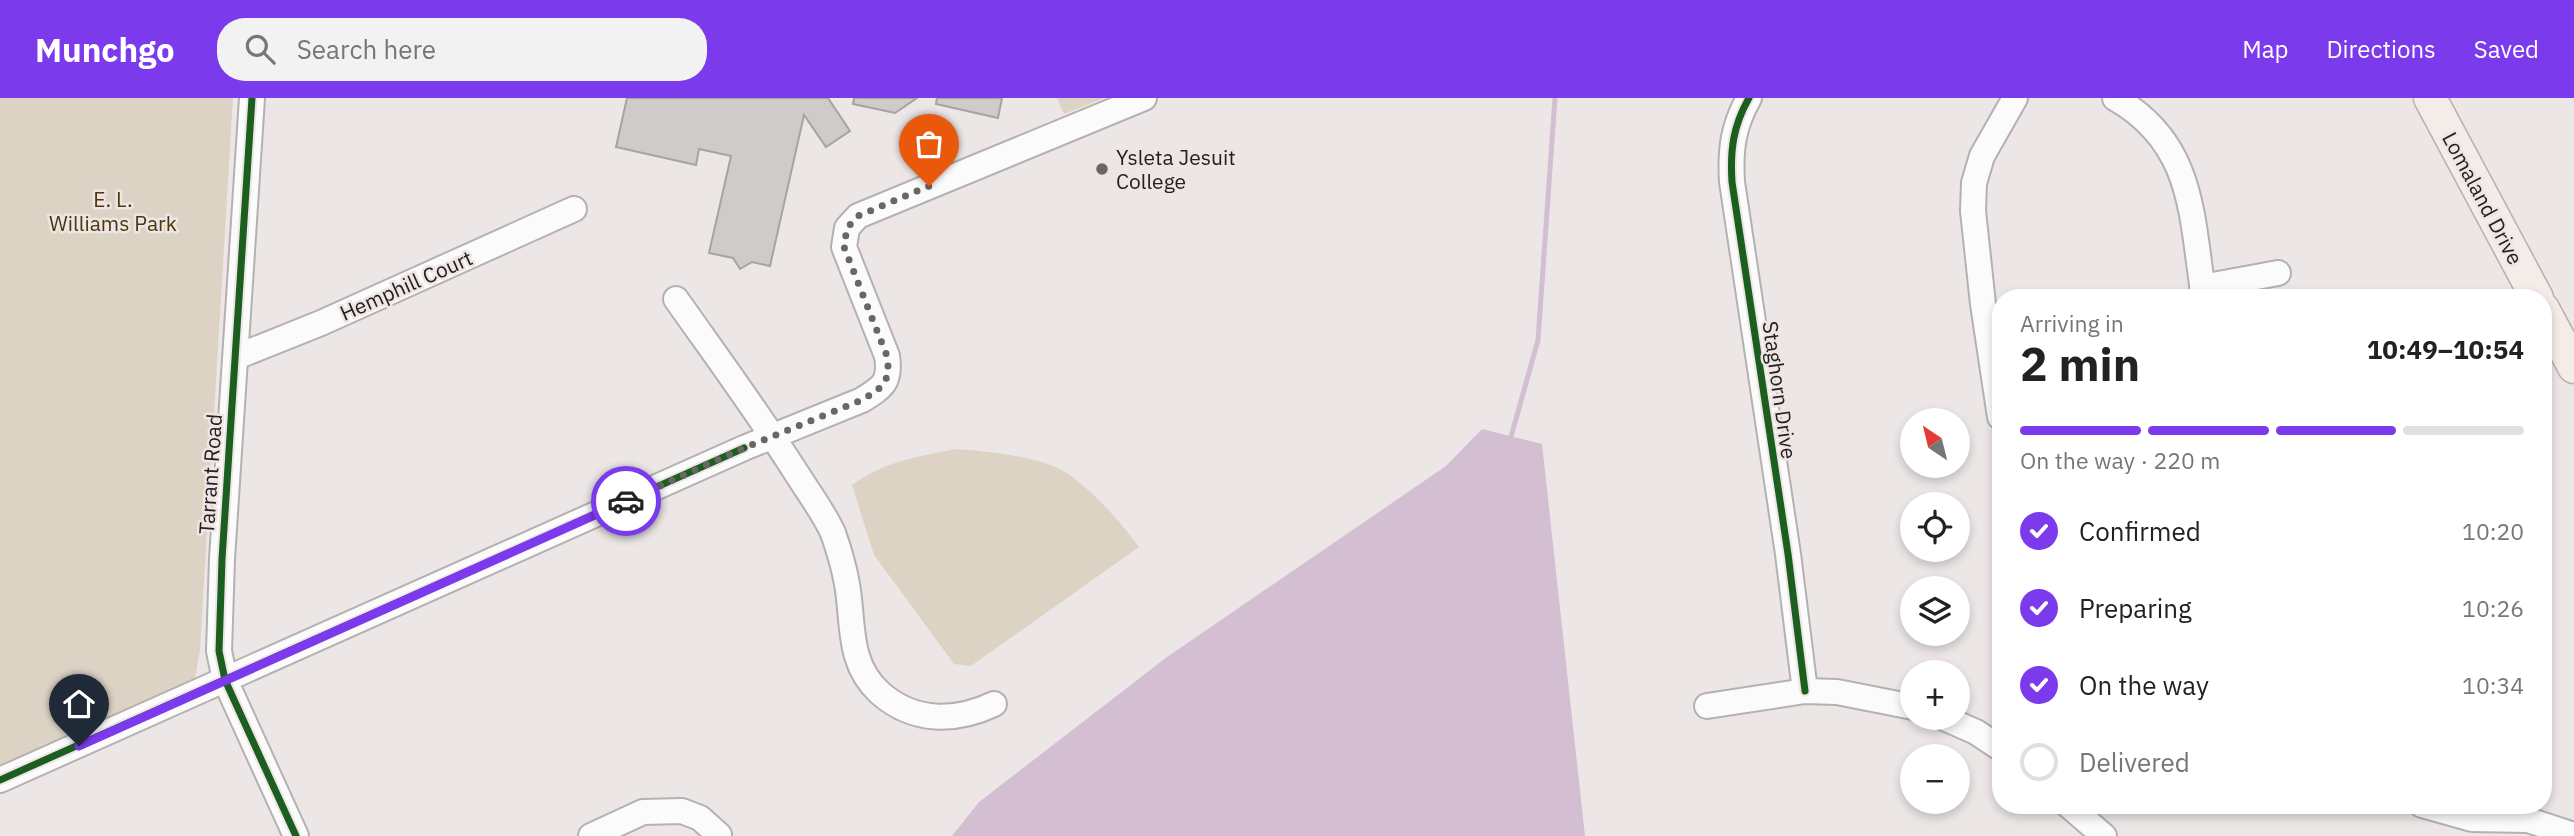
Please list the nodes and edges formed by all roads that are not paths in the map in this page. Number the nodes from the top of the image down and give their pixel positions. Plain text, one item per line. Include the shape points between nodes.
1 (252, 98) edge
2 (1143, 98) edge
3 (1749, 98) edge
4 (2015, 98) edge
5 (2115, 98) edge
6 (2435, 99) edge
7 (574, 209) dead end
8 (2278, 273) dead end
9 (2202, 289) edge
10 (2215, 289) edge
11 (2532, 289) edge
12 (676, 299) dead end
13 (2552, 326) edge
14 (236, 357) junction
15 (1992, 360) edge
16 (2574, 367) edge
17 (774, 437) junction
18 (225, 680) junction
19 (1805, 691) junction
20 (994, 704) dead end
21 (1900, 704) edge
22 (1707, 706) dead end
23 (1970, 729) edge
24 (1992, 738) edge
25 (0, 780) edge
26 (2078, 814) edge
27 (2454, 814) edge
28 (2520, 814) edge
29 (2531, 814) edge
30 (719, 835) edge
31 (2574, 835) edge
32 (296, 836) edge
33 (591, 836) edge
34 (2104, 836) edge

1 - 14 street, Tarrant Road
2 - 17 street via 858,216 847,228 844,247 887,356 887,380 862,400
3 - 19 street, Staghorn Drive via 1733,133 1732,182
4 - 15 street via 1982,156 1974,183 1973,211
5 - 9 street via 2155,127 2181,171
6 - 11 main road, Lomaland Drive
7 - 14 street, Hemphill Court
8 - 10 street
12 - 17 street
13 - 16 main road
14 - 18 street, Tarrant Road via 222,559 219,651
17 - 18 street
17 - 20 street via 836,541 848,585 853,644 868,679 890,700 929,716 957,717
18 - 25 street
18 - 32 street, Tarrant Road
19 - 21 street via 1860,695
19 - 22 street
23 - 24 street
26 - 34 street
27 - 28 street via 2472,819
29 - 31 street
30 - 33 street via 700,818 682,811 643,812

